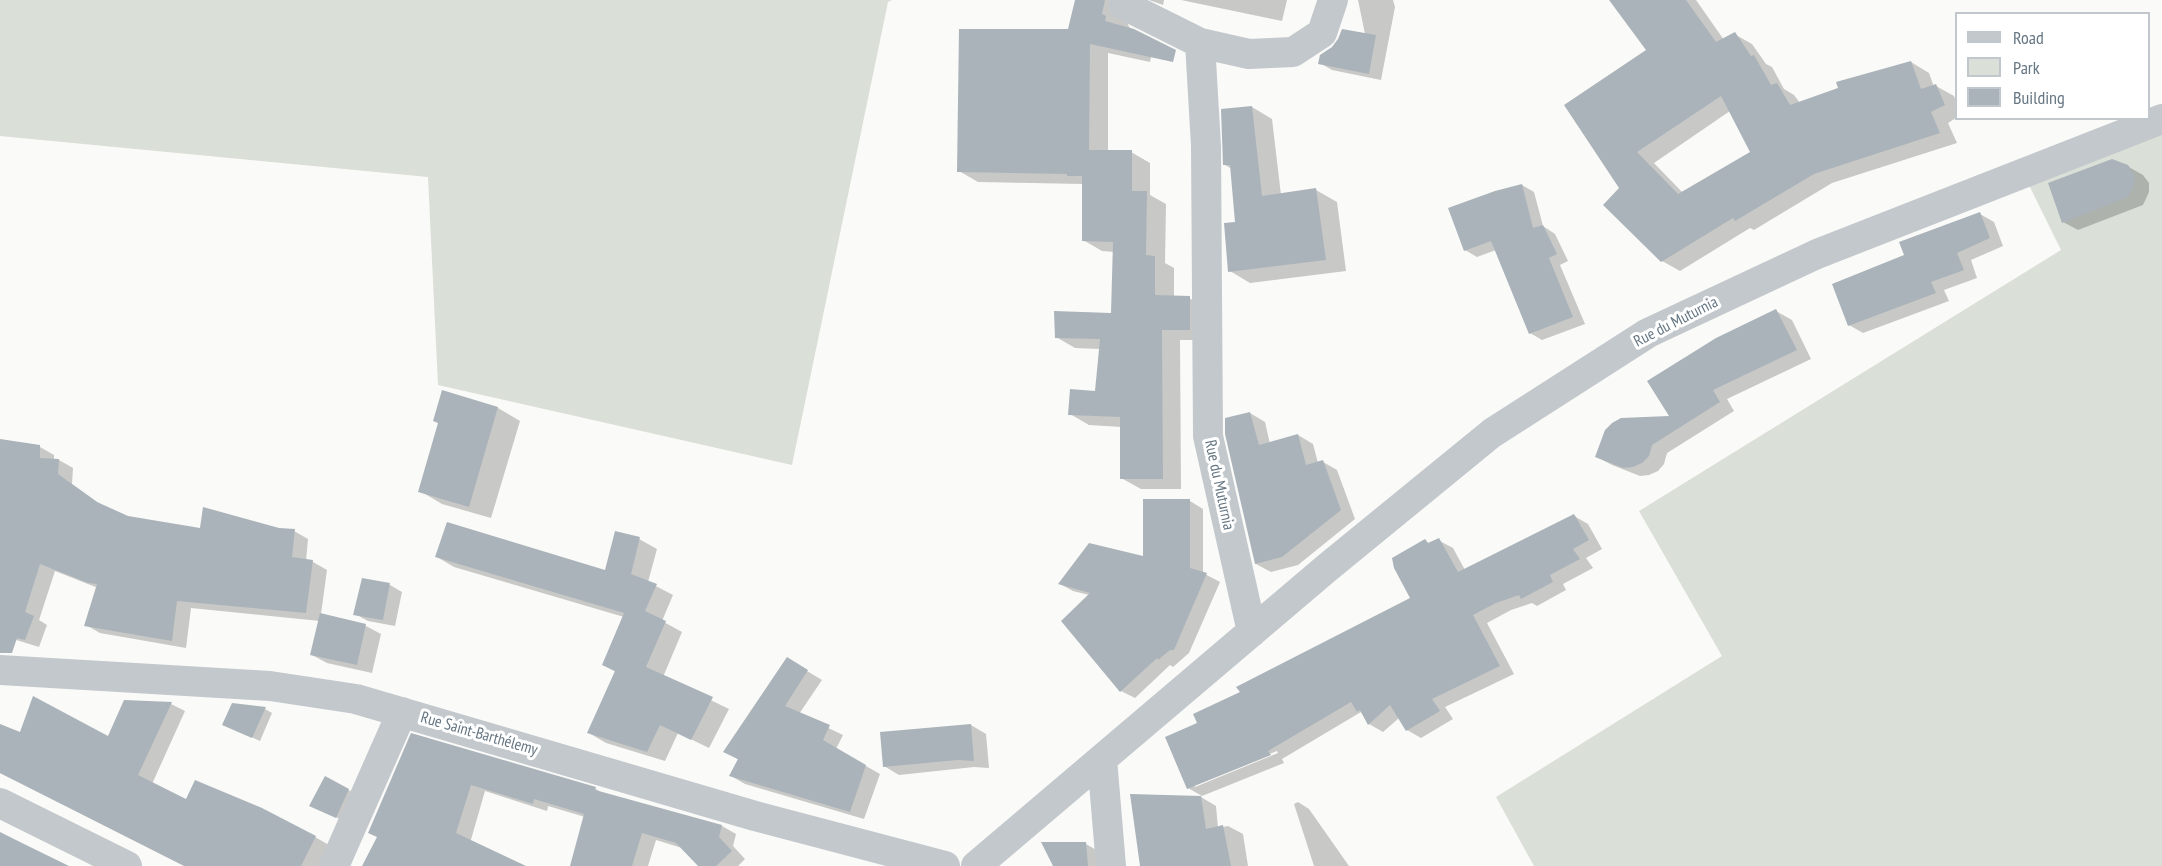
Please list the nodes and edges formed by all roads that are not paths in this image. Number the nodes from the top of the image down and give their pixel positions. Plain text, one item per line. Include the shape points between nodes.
1 (1333, 0) edge
2 (1124, 5) dead end
3 (1200, 43) junction
4 (2162, 120) edge
5 (1252, 632) junction
6 (0, 670) edge
7 (402, 712) junction
8 (1102, 759) junction
9 (0, 803) edge
10 (127, 866) edge
11 (334, 866) edge
12 (945, 866) edge
13 (976, 866) edge
14 (1112, 866) edge

1 - 3 street via 1322,33 1293,52 1249,54
2 - 3 street
3 - 5 street, Rue du Muturnia via 1206,146 1208,436
4 - 5 street, Rue du Muturnia via 1817,254 1648,333 1492,433
5 - 8 street, Rue du Muturnia
6 - 7 street, Rue Saint-Barthélemy via 270,686 356,699
7 - 11 street
7 - 12 street, Rue Saint-Barthélemy via 755,816
8 - 13 street, Rue du Muturnia
8 - 14 street
9 - 10 street

